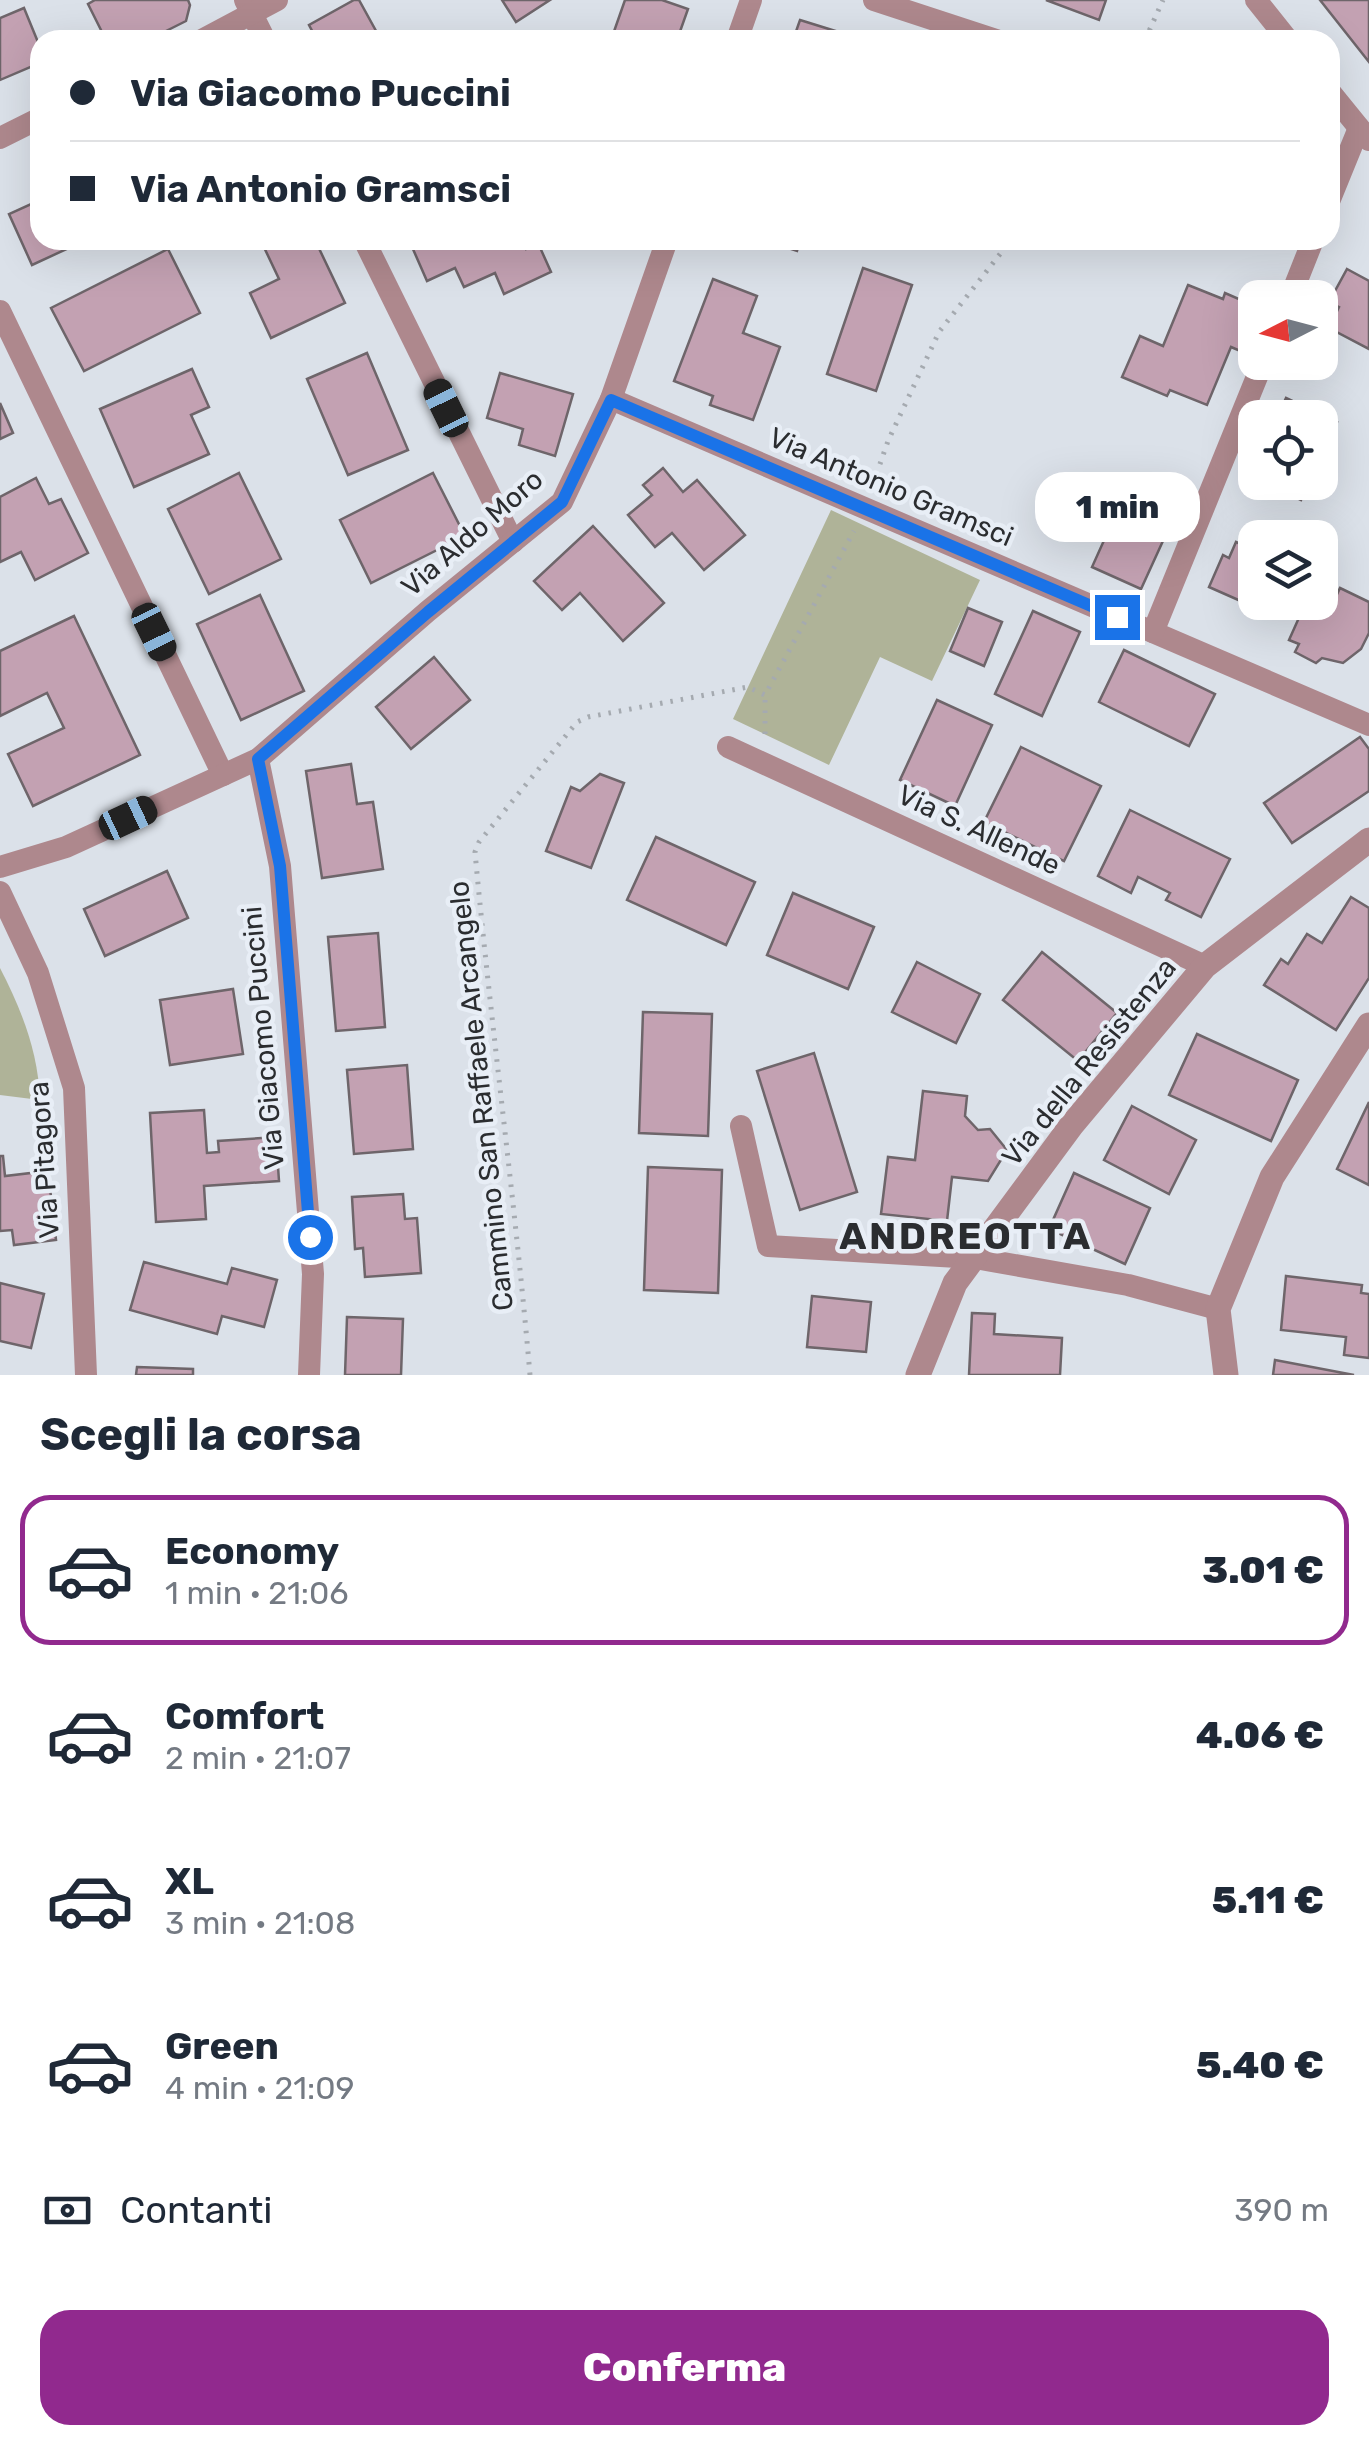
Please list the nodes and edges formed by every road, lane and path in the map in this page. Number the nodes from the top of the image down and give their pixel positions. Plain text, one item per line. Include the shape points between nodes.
1 (277, 0) edge
2 (750, 0) edge
3 (874, 0) edge
4 (1164, 0) edge
5 (1256, 0) edge
6 (249, 8) edge
7 (217, 30) edge
8 (740, 30) edge
9 (966, 30) edge
10 (1150, 30) edge
11 (1280, 30) edge
12 (1340, 104) edge
13 (30, 123) edge
14 (1364, 134) edge
15 (0, 138) edge
16 (1340, 179) edge
17 (369, 250) edge
18 (663, 250) edge
19 (1003, 250) edge
20 (1309, 250) edge
21 (1297, 280) edge
22 (0, 311) edge
23 (1256, 380) edge
24 (611, 400) junction
25 (864, 508) junction
26 (513, 542) junction
27 (1153, 632) junction
28 (766, 695) junction
29 (1369, 725) edge
30 (764, 734) dead end
31 (728, 747) dead end
32 (258, 759) junction
33 (223, 775) junction
34 (1369, 840) edge
35 (0, 867) edge
36 (0, 892) edge
37 (1204, 966) junction
38 (1366, 1036) edge
39 (741, 1126) dead end
40 (975, 1258) junction
41 (1218, 1309) junction
42 (86, 1375) edge
43 (309, 1375) edge
44 (530, 1375) edge
45 (918, 1375) edge
46 (1226, 1375) edge

1 - 6 street
2 - 8 street
3 - 9 street
4 - 10 path
5 - 11 street
6 - 7 street
12 - 14 street
13 - 15 street
14 - 16 street
17 - 26 street
18 - 24 street, Via Aldo Moro
19 - 25 path via 939,332
20 - 21 street
22 - 33 street
23 - 27 street
24 - 25 street, Via Antonio Gramsci
24 - 26 street, Via Aldo Moro via 562,502
25 - 27 street, Via Antonio Gramsci
25 - 28 path
26 - 32 street, Via Aldo Moro
27 - 29 street, Via Antonio Gramsci
28 - 30 path
28 - 44 path, Cammino San Raffaele Arcangelo via 748,687 588,716 476,852
31 - 37 street, Via S. Allende
32 - 33 street, Via Aldo Moro
32 - 43 street, Via Giacomo Puccini via 280,866 312,1274
33 - 35 street, Via Aldo Moro via 66,847
34 - 37 street, Via della Resistenza
36 - 42 street, Via Pitagora via 38,973 74,1088
37 - 40 street, Via della Resistenza via 1071,1126
38 - 41 street via 1272,1176
39 - 40 street via 768,1246
40 - 41 street via 1128,1284
40 - 45 street, Via della Resistenza via 954,1283
41 - 46 street

